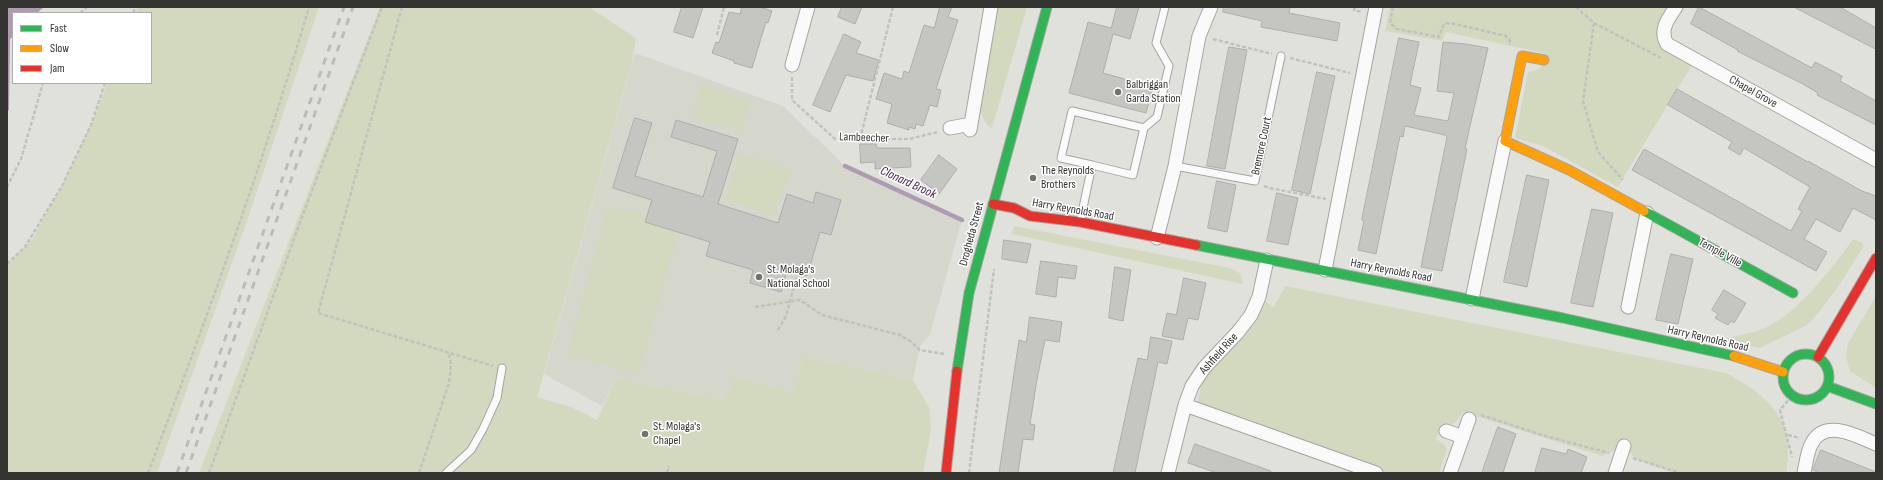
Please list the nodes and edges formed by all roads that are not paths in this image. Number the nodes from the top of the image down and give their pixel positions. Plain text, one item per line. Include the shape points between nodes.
1 (808, 7) edge
2 (991, 7) edge
3 (1047, 7) edge
4 (1165, 7) edge
5 (1211, 7) edge
6 (1376, 7) edge
7 (1676, 7) edge
8 (1281, 56) dead end
9 (1544, 60) dead end
10 (792, 65) road end
11 (950, 128) road end
12 (1144, 128) junction
13 (1504, 141) junction
14 (1876, 160) edge
15 (1092, 166) junction
16 (1175, 166) junction
17 (993, 204) junction
18 (1647, 213) junction
19 (1080, 222) junction
20 (1157, 238) junction
21 (1876, 258) edge
22 (1267, 260) junction
23 (1325, 270) junction
24 (1793, 293) dead end
25 (1472, 299) junction
26 (1628, 307) dead end
27 (1818, 357) junction
28 (502, 368) road end
29 (1783, 372) junction
30 (1828, 386) junction
31 (1876, 404) edge
32 (1185, 405) junction
33 (1469, 419) road end
34 (1446, 431) dead end
35 (1463, 437) junction
36 (1876, 444) edge
37 (1622, 451) road end
38 (446, 473) edge
39 (946, 473) edge
40 (1168, 473) edge
41 (1376, 473) edge
42 (1450, 473) edge
43 (1614, 473) edge
44 (1804, 473) edge

1 - 10 street
2 - 11 street via 970,127
3 - 17 street, Drogheda Street
4 - 12 lane via 1156,42 1169,66 1157,117
5 - 16 street via 1199,36
6 - 23 street
7 - 14 street, Chapel Grove via 1663,30 1663,38 1667,44
8 - 16 lane, Bremore Court via 1255,181
9 - 13 street via 1522,56
12 - 15 lane via 1133,175
12 - 15 lane via 1072,111 1061,158
13 - 18 street, Temple Ville via 1537,154
13 - 25 street
15 - 19 lane
16 - 20 street
17 - 19 street, Harry Reynolds Road via 1014,208 1030,216
17 - 39 street, Drogheda Street via 969,293
18 - 24 street, Temple Ville
18 - 26 street
19 - 20 street, Harry Reynolds Road
20 - 22 street, Harry Reynolds Road
21 - 27 street
22 - 23 street, Harry Reynolds Road
22 - 32 street, Ashfield Rise via 1259,297 1251,315 1204,368 1192,386
23 - 25 street, Harry Reynolds Road
25 - 29 street, Harry Reynolds Road via 1745,359
27 - 29 street via 1811,354 1797,355 1790,359
27 - 30 street via 1829,372
28 - 38 lane via 497,398 483,429 471,450
29 - 30 street via 1784,385 1792,396 1805,400 1812,399 1819,396
30 - 31 street
32 - 40 street, Ashfield Rise
32 - 41 street
33 - 35 street
34 - 35 street
35 - 42 street
36 - 44 street via 1835,429 1825,431 1811,443
37 - 43 street

